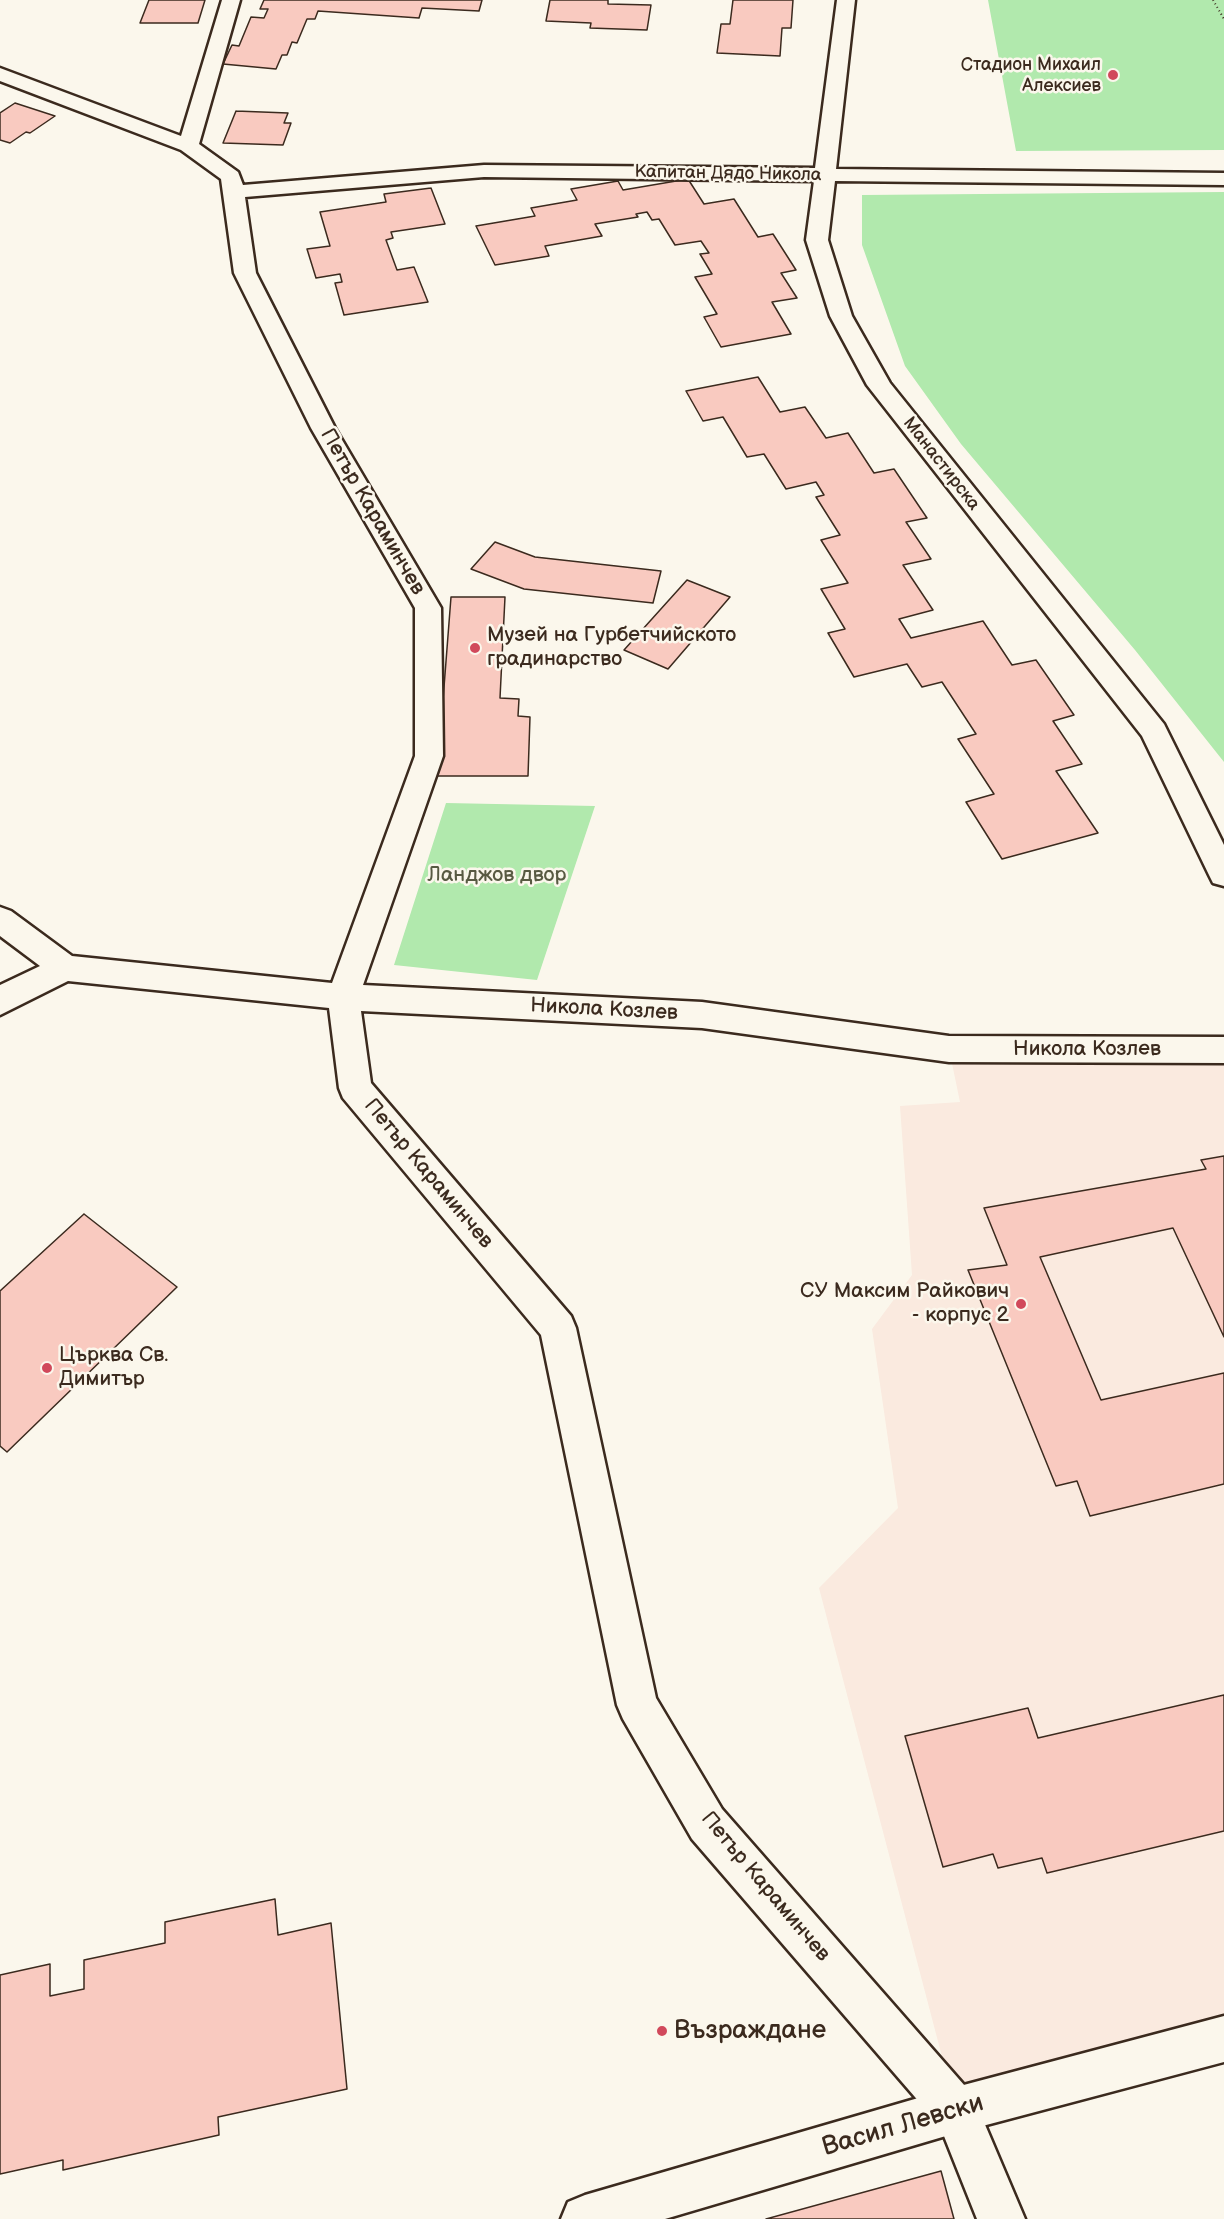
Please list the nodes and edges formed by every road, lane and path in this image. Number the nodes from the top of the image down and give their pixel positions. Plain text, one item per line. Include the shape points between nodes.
1 (231, 0) edge
2 (846, 0) edge
3 (1213, 0) edge
4 (1224, 19) edge
5 (0, 74) edge
6 (188, 146) junction
7 (823, 175) junction
8 (1224, 179) edge
9 (234, 192) junction
10 (1224, 875) edge
11 (0, 919) edge
12 (65, 968) junction
13 (343, 997) junction
14 (0, 1002) edge
15 (1224, 1050) edge
16 (1224, 2039) edge
17 (956, 2110) junction
18 (585, 2219) edge
19 (1001, 2219) edge

1 - 6 street
2 - 7 street, Манастирска
3 - 4 path
5 - 6 street, Петър Караминчев
6 - 9 street, Петър Караминчев via 231,176
7 - 8 street, Капитан Дядо Никола
7 - 9 street, Капитан Дядо Никола via 484,171
7 - 10 street, Манастирска via 817,240 841,316 879,385 1154,731
9 - 13 street, Петър Караминчев via 245,273 323,428 428,608 429,756
11 - 12 street
12 - 13 street, Никола Козлев
12 - 14 street
13 - 15 street, Никола Козлев via 702,1015 949,1049
13 - 17 street, Петър Караминчев via 355,1088 558,1328 637,1705 707,1824
16 - 17 street, Васил Левски
17 - 18 street, Васил Левски
17 - 19 street, Петър Караминчев

